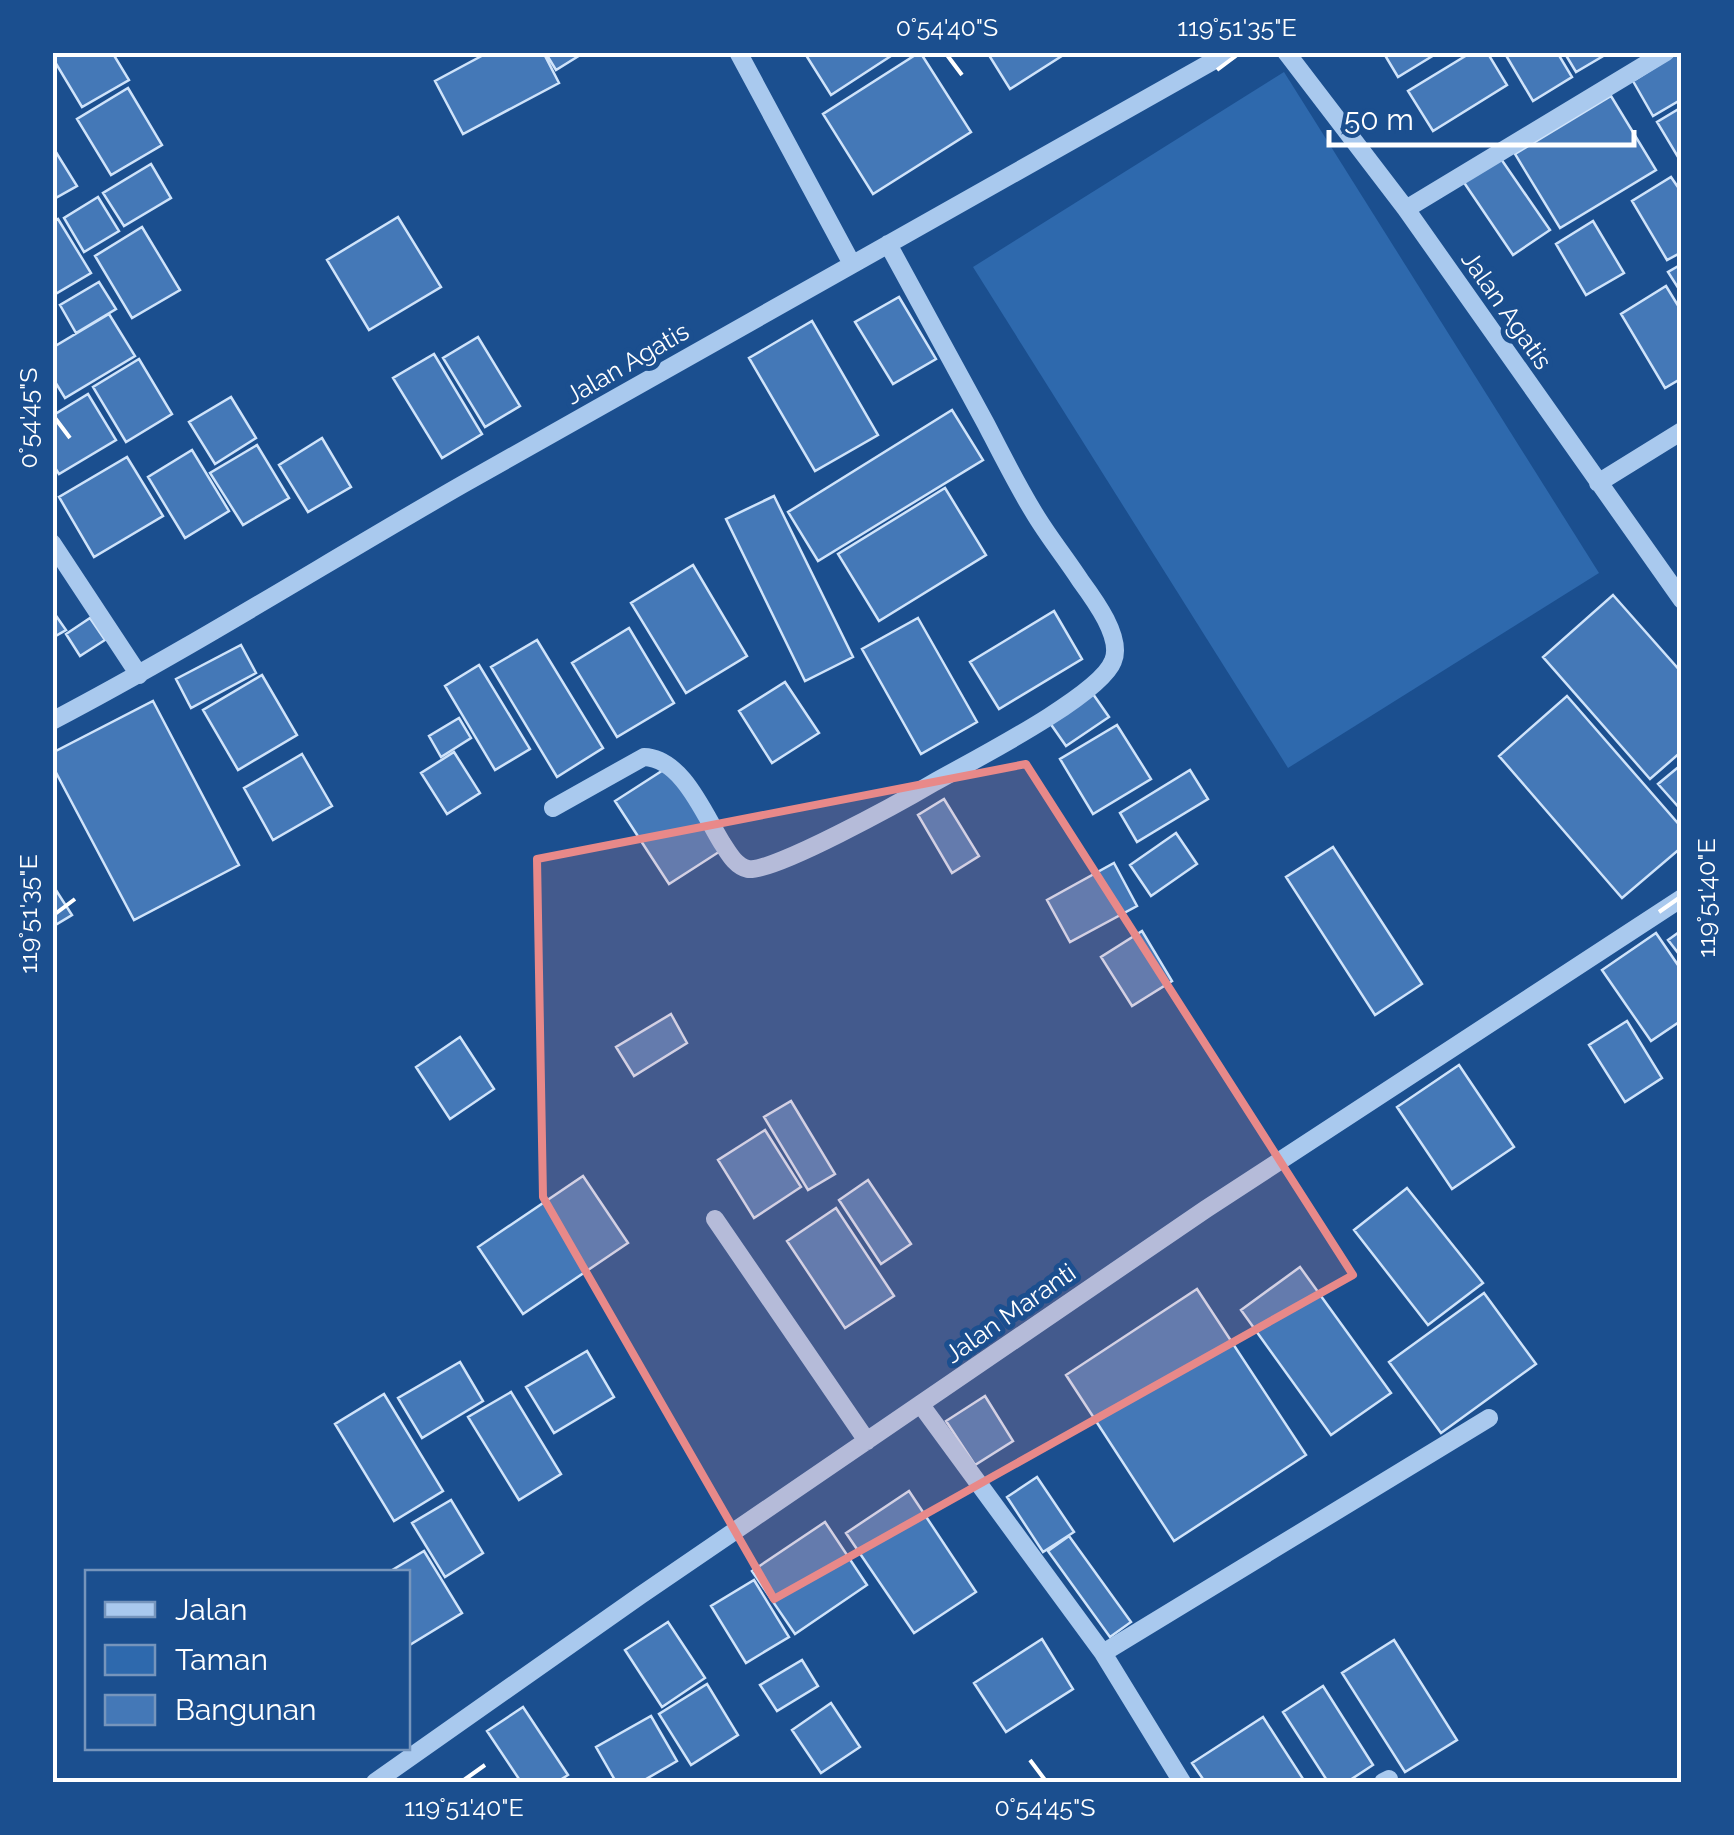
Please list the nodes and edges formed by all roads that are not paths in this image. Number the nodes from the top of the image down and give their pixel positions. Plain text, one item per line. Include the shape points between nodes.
1 (738, 52) edge
2 (1230, 52) edge
3 (1286, 52) edge
4 (1666, 52) edge
5 (1406, 209) junction
6 (888, 244) junction
7 (852, 264) junction
8 (1682, 432) edge
9 (1598, 483) junction
10 (52, 543) edge
11 (1682, 600) edge
12 (140, 675) junction
13 (52, 721) edge
14 (553, 808) dead end
15 (1682, 898) edge
16 (715, 1220) dead end
17 (921, 1405) junction
18 (1489, 1418) dead end
19 (868, 1441) junction
20 (1103, 1653) junction
21 (375, 1782) edge
22 (1182, 1782) edge

1 - 7 street
2 - 6 street, Jalan Agatis
3 - 5 street, Jalan Agatis
4 - 5 street
5 - 9 street, Jalan Agatis
6 - 7 street, Jalan Agatis
6 - 14 street via 1034,513 1095,601 1111,632 1112,666 1071,703 909,797 756,869 731,857 682,779 659,759 644,756
7 - 12 street, Jalan Agatis
8 - 9 street
9 - 11 street, Jalan Agatis
10 - 12 street
12 - 13 street, Jalan Agatis
15 - 17 street, Jalan Maranti via 1206,1209
16 - 19 street
17 - 19 street, Jalan Maranti
17 - 20 street
18 - 20 street
19 - 21 street, Jalan Maranti
20 - 22 street

